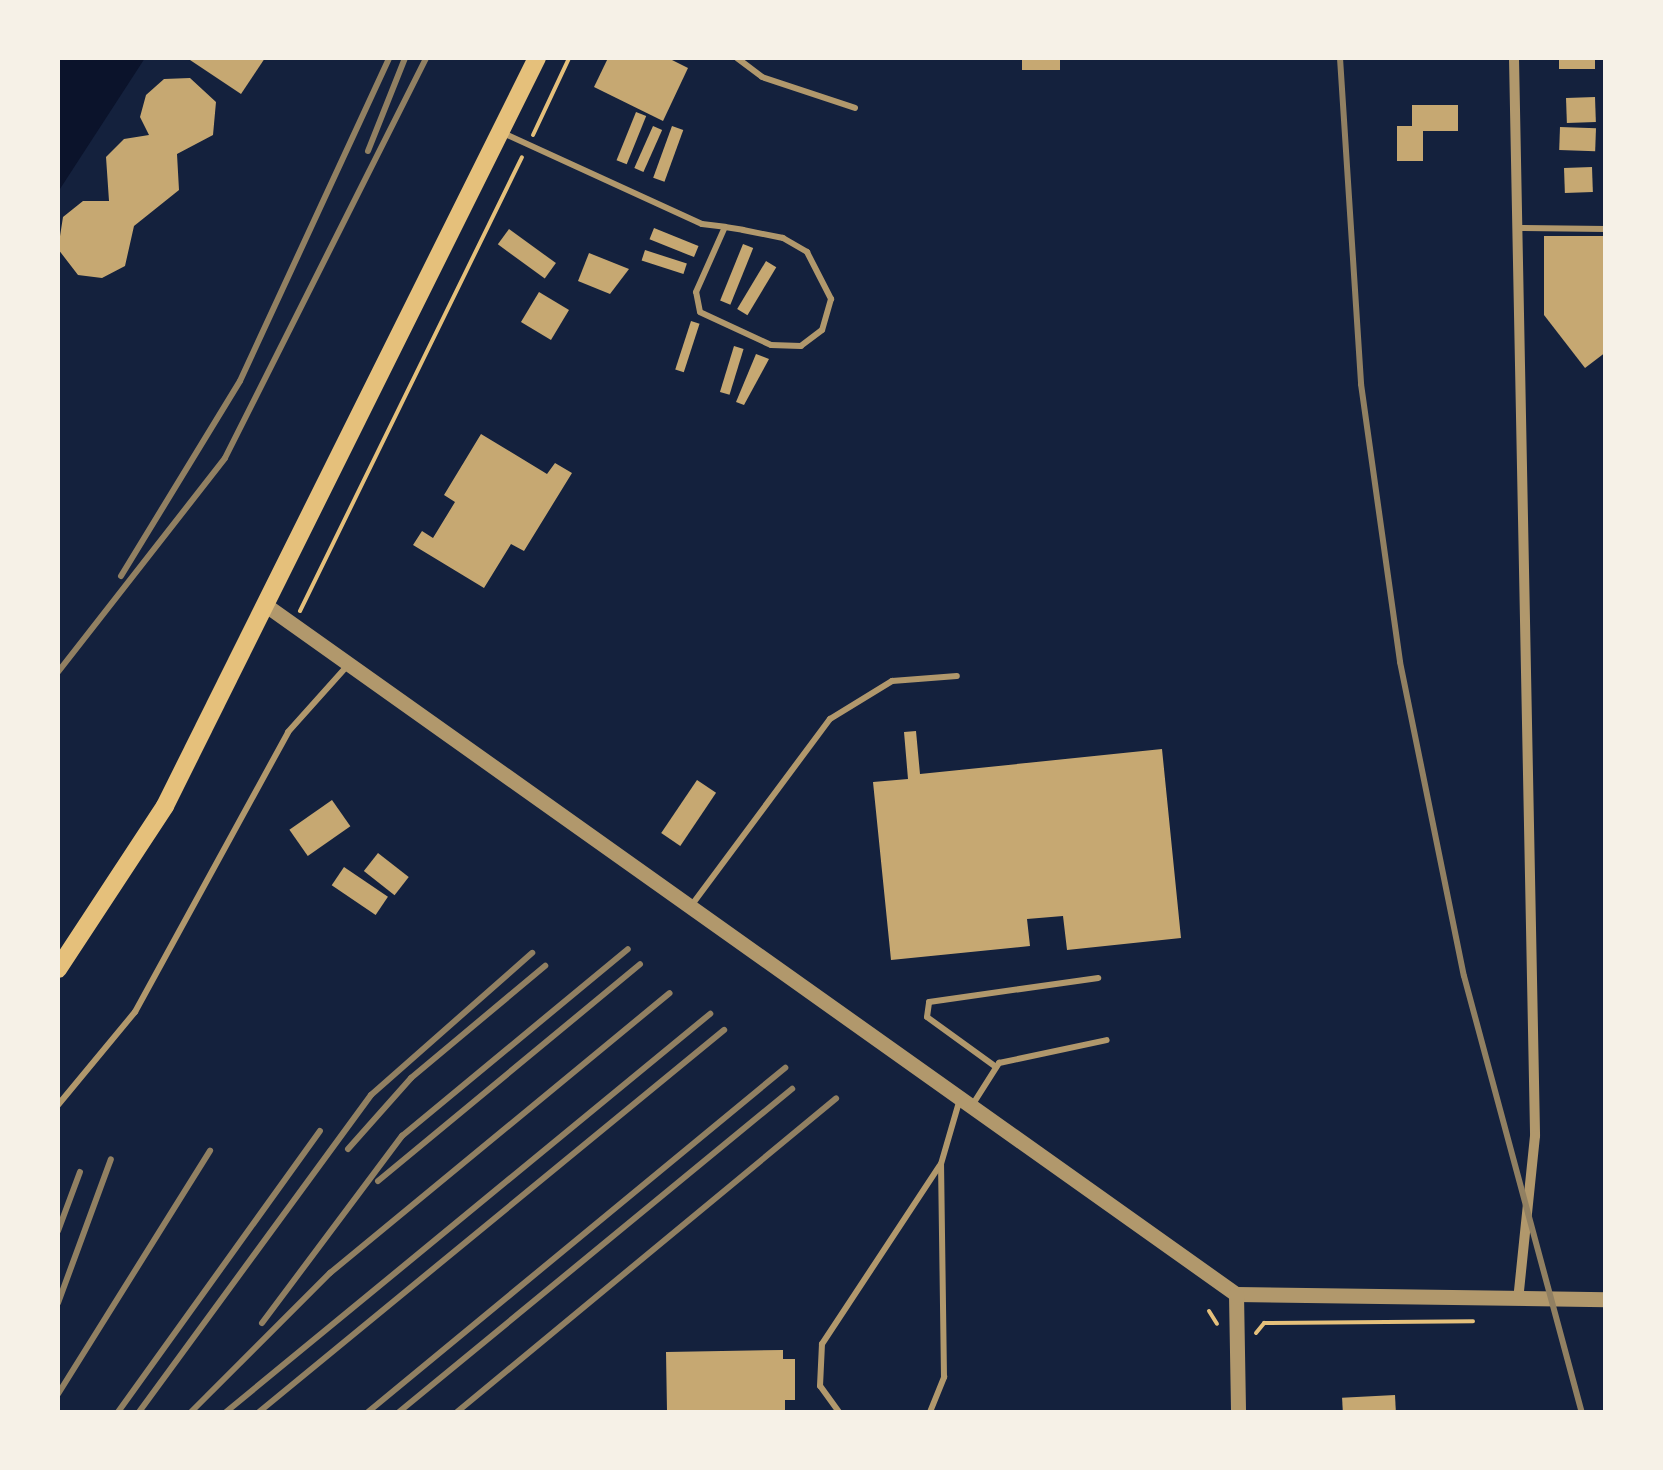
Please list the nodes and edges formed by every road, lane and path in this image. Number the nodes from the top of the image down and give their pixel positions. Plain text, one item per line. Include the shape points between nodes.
1 (537, 58) edge
2 (568, 58) edge
3 (737, 58) edge
4 (1514, 58) edge
5 (856, 108) dead end
6 (500, 131) junction
7 (529, 144) junction
8 (725, 227) junction
9 (1515, 228) junction
10 (1606, 229) edge
11 (266, 606) junction
12 (293, 624) junction
13 (351, 661) junction
14 (957, 676) dead end
15 (690, 907) junction
16 (58, 969) edge
17 (1098, 978) dead end
18 (1107, 1040) dead end
19 (996, 1067) junction
20 (58, 1105) edge
21 (965, 1106) junction
22 (941, 1164) junction
23 (1236, 1294) junction
24 (1606, 1298) edge
25 (1518, 1300) junction
26 (1473, 1321) dead end
27 (1256, 1353) dead end
28 (839, 1412) edge
29 (930, 1412) edge
30 (1238, 1412) edge

1 - 6 main road
2 - 7 path
3 - 5 lane via 762,77
4 - 9 street
6 - 7 lane
6 - 11 main road
7 - 8 lane
7 - 12 path
8 - 8 lane via 807,252 831,298 822,330 801,346 771,344 700,312 696,292
9 - 10 lane
9 - 25 street via 1535,1136
11 - 12 street
11 - 16 main road via 128,872
12 - 13 street
13 - 15 street
13 - 20 lane via 288,732 134,1012
14 - 15 lane via 892,681 830,718
15 - 21 street
17 - 19 lane via 929,1002 926,1017
18 - 19 lane via 1026,1052
19 - 21 lane
21 - 22 lane
21 - 23 street
22 - 28 lane via 822,1344 820,1386
22 - 29 lane via 944,1376
23 - 25 street
23 - 30 street
24 - 25 street
26 - 27 path via 1264,1323

